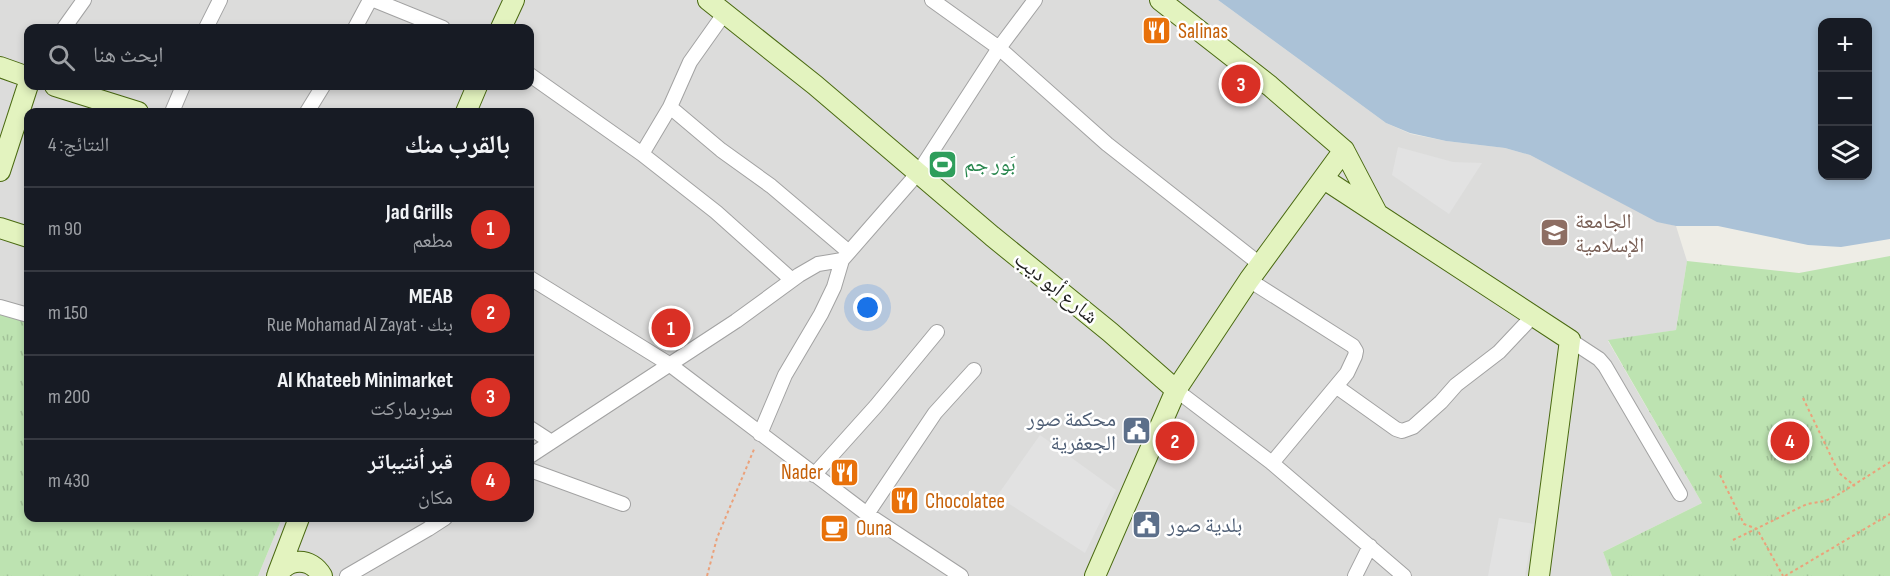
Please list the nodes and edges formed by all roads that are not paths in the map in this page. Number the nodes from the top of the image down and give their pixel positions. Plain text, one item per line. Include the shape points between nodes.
1 (84, 0) edge
2 (220, 0) edge
3 (372, 0) edge
4 (514, 0) edge
5 (708, 0) edge
6 (932, 0) edge
7 (1035, 0) edge
8 (1160, 0) edge
9 (724, 14) junction
10 (67, 24) edge
11 (208, 24) edge
12 (357, 24) edge
13 (433, 24) edge
14 (503, 24) edge
15 (999, 48) junction
16 (0, 67) edge
17 (24, 76) edge
18 (534, 78) edge
19 (26, 90) edge
20 (68, 90) edge
21 (181, 90) edge
22 (320, 90) edge
23 (475, 90) edge
24 (670, 107) junction
25 (125, 108) edge
26 (174, 108) edge
27 (309, 108) edge
28 (468, 108) edge
29 (1344, 150) junction
30 (642, 154) junction
31 (0, 171) edge
32 (918, 173) junction
33 (1324, 179) junction
34 (1378, 214) junction
35 (0, 228) edge
36 (24, 236) edge
37 (846, 256) junction
38 (1255, 273) junction
39 (534, 280) edge
40 (792, 280) junction
41 (0, 307) edge
42 (24, 314) edge
43 (1533, 316) junction
44 (937, 332) dead end
45 (1570, 340) junction
46 (669, 364) junction
47 (974, 370) dead end
48 (1336, 387) junction
49 (1176, 390) junction
50 (534, 431) edge
51 (760, 434) junction
52 (550, 441) junction
53 (534, 453) edge
54 (1272, 463) junction
55 (534, 471) edge
56 (814, 475) junction
57 (1680, 494) dead end
58 (623, 504) dead end
59 (867, 513) junction
60 (298, 522) edge
61 (304, 522) edge
62 (438, 522) edge
63 (1370, 546) junction
64 (315, 570) edge
65 (278, 574) edge
66 (346, 576) edge
67 (962, 576) edge
68 (1095, 576) edge
69 (1355, 576) edge
70 (1404, 576) edge
71 (1539, 576) edge

1 - 10 street
2 - 11 street
3 - 12 street
3 - 13 street
4 - 14 main road
5 - 9 main road, شارع أبو ديب
6 - 15 street
7 - 15 street
8 - 29 main road
9 - 24 street via 690,62
9 - 32 main road, شارع أبو ديب
15 - 32 street
15 - 38 street
16 - 17 main road
18 - 30 street
19 - 31 main road
20 - 25 main road
21 - 26 street
22 - 27 street
23 - 28 main road
24 - 30 street
24 - 37 street via 771,186
29 - 33 main road
29 - 34 main road
30 - 40 street via 716,212
32 - 37 street
32 - 49 main road, شارع أبو ديب
33 - 34 main road
33 - 38 main road
34 - 43 main road
35 - 36 main road
37 - 40 street via 818,264
37 - 51 street via 821,314 785,375
38 - 48 street via 1353,346 1353,361
38 - 49 main road
39 - 46 street
40 - 46 street
41 - 42 street
43 - 45 main road
43 - 48 street via 1413,428 1396,429
44 - 56 street
45 - 57 street via 1605,366
45 - 71 main road
46 - 51 street
46 - 52 street
47 - 59 street via 935,413
48 - 54 street
49 - 54 street, شارع أبو ديب
49 - 68 main road
50 - 52 street
51 - 56 street
52 - 53 street
54 - 63 street, شارع أبو ديب
55 - 58 street
56 - 59 street
59 - 67 street
60 - 65 main road
61 - 64 main road
62 - 66 street
63 - 69 street
63 - 70 street, شارع أبو ديب
64 - 65 main road via 301,561 284,566

